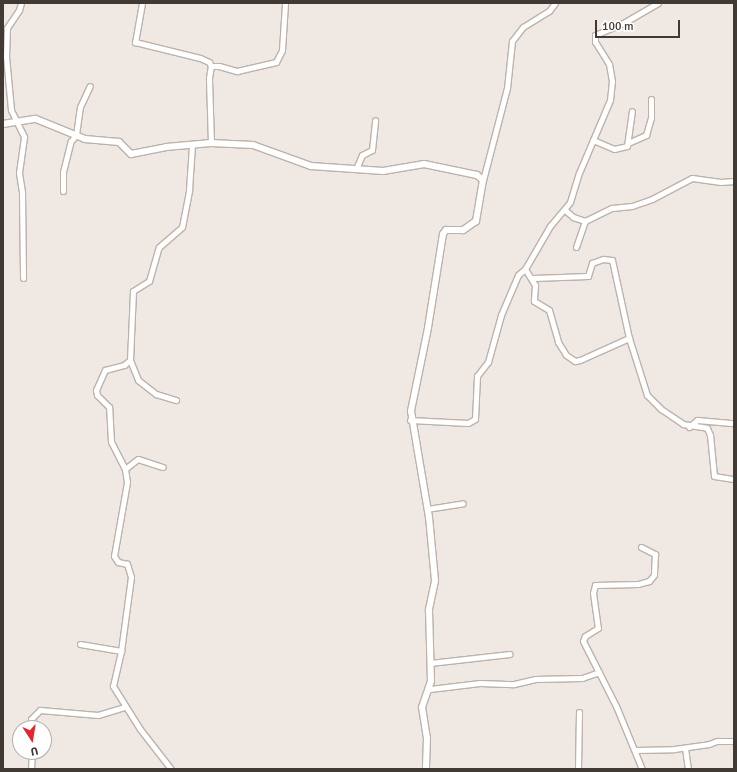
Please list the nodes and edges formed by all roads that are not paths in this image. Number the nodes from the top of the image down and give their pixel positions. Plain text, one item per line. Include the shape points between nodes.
1 (21, 3) edge
2 (142, 3) edge
3 (285, 3) edge
4 (555, 3) edge
5 (658, 3) edge
6 (211, 66) junction
7 (90, 86) dead end
8 (651, 99) dead end
9 (632, 111) dead end
10 (375, 120) dead end
11 (15, 122) junction
12 (3, 124) edge
13 (76, 135) junction
14 (593, 140) junction
15 (211, 143) junction
16 (628, 143) junction
17 (192, 145) junction
18 (356, 169) junction
19 (483, 180) junction
20 (734, 181) edge
21 (63, 192) dead end
22 (565, 210) junction
23 (585, 221) junction
24 (576, 247) dead end
25 (525, 269) junction
26 (24, 278) dead end
27 (533, 278) junction
28 (629, 338) junction
29 (130, 360) junction
30 (176, 400) dead end
31 (410, 420) junction
32 (734, 423) edge
33 (688, 427) junction
34 (163, 467) dead end
35 (124, 468) junction
36 (734, 479) edge
37 (462, 503) dead end
38 (427, 509) junction
39 (641, 547) dead end
40 (80, 644) dead end
41 (120, 652) junction
42 (509, 654) dead end
43 (430, 663) junction
44 (599, 672) junction
45 (430, 688) junction
46 (125, 707) junction
47 (579, 712) dead end
48 (31, 720) edge
49 (734, 741) edge
50 (685, 748) junction
51 (635, 750) junction
52 (171, 769) edge
53 (426, 769) edge
54 (578, 769) edge
55 (642, 769) edge
56 (688, 769) edge

1 - 11 street via 9,23 6,38 7,75
2 - 6 street via 135,42 200,58 209,62
3 - 6 street via 282,50 276,62 237,71
4 - 19 street via 549,11 523,27 512,42 505,94
5 - 14 street via 595,35 595,42 608,61 612,81 610,100
6 - 15 street
7 - 13 street via 80,107
8 - 16 street via 651,118 646,135
9 - 16 street
10 - 18 street via 372,150 362,155
11 - 12 street
11 - 13 street via 36,119
11 - 26 street via 24,137 19,173 22,193
13 - 17 street via 94,141 119,142 131,154
13 - 21 street via 71,140 63,172
14 - 16 street via 618,149 624,148
14 - 22 street
15 - 17 street
15 - 18 street via 261,147 310,166
17 - 29 street via 189,190 182,227 159,247 149,281 133,291
18 - 19 street via 382,172 424,164 470,173
19 - 31 street via 476,221 463,230 446,230 443,234
20 - 23 street via 692,178 652,199 632,206 612,208
22 - 23 street via 573,218
22 - 25 street via 550,226
23 - 24 street
25 - 27 street
25 - 31 street via 518,275 501,315 488,362 477,376 475,419 468,423
27 - 28 street via 534,301 548,310 558,342 571,359 580,360
27 - 28 street via 588,276 592,263 612,260
28 - 33 street via 647,395 661,409
29 - 30 street via 138,380 156,394
29 - 35 street via 124,365 104,370 96,390 97,395 109,407 111,442
31 - 38 street
32 - 33 street via 697,420
33 - 36 street via 708,430 714,476
34 - 35 street via 138,459
35 - 41 street via 126,496 114,556 118,562 127,564 131,573
37 - 38 street
38 - 43 street via 435,581 429,610
39 - 44 street via 655,554 654,575 649,581 638,584 598,583 594,586 598,628 585,636 583,641
40 - 41 street
41 - 46 street via 112,681
42 - 43 street
43 - 45 street
44 - 45 street via 582,678 535,679 514,684 480,683
44 - 51 street
45 - 53 street via 422,707 427,738
46 - 48 street via 98,715 40,710
46 - 52 street
47 - 54 street
49 - 50 street via 717,741
50 - 51 street
50 - 56 street
51 - 55 street

